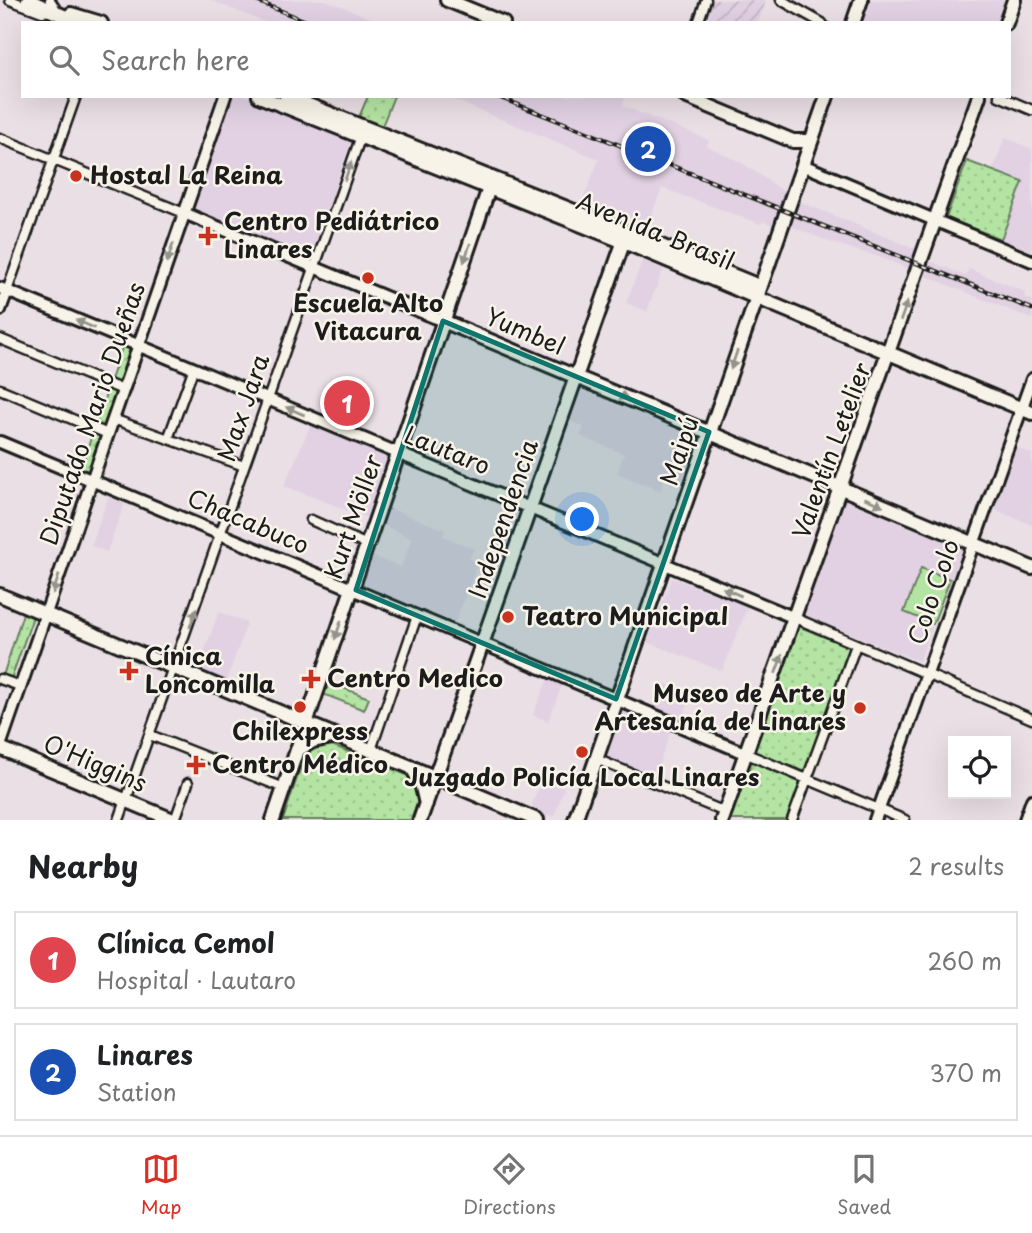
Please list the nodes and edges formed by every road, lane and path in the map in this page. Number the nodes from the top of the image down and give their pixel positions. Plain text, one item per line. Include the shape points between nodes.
1 (10, 0) edge
2 (28, 0) edge
3 (446, 0) edge
4 (706, 0) edge
5 (781, 0) edge
6 (862, 0) edge
7 (1014, 0) edge
8 (53, 6) edge
9 (76, 21) edge
10 (95, 21) edge
11 (498, 21) edge
12 (699, 21) edge
13 (818, 21) edge
14 (854, 21) edge
15 (1007, 21) edge
16 (75, 98) edge
17 (224, 98) edge
18 (265, 98) edge
19 (290, 98) edge
20 (690, 98) edge
21 (826, 98) edge
22 (978, 98) edge
23 (1004, 98) edge
24 (1032, 110) edge
25 (362, 132) junction
26 (777, 135) junction
27 (0, 138) edge
28 (811, 141) junction
29 (54, 160) junction
30 (803, 165) junction
31 (502, 183) junction
32 (489, 188) junction
33 (184, 213) junction
34 (937, 221) junction
35 (625, 237) junction
36 (1032, 261) edge
37 (315, 266) junction
38 (3, 289) edge
39 (758, 291) junction
40 (0, 310) edge
41 (443, 321) junction
42 (0, 339) edge
43 (138, 347) junction
44 (890, 353) junction
45 (193, 370) junction
46 (576, 377) junction
47 (1032, 379) edge
48 (0, 389) edge
49 (123, 390) junction
50 (267, 400) junction
51 (1027, 410) edge
52 (113, 419) junction
53 (709, 432) junction
54 (108, 434) junction
55 (168, 439) junction
56 (0, 442) edge
57 (398, 454) junction
58 (244, 466) junction
59 (92, 479) junction
60 (841, 488) junction
61 (531, 509) junction
62 (312, 520) dead end
63 (222, 534) junction
64 (973, 543) junction
65 (367, 545) junction
66 (663, 564) junction
67 (1032, 568) edge
68 (352, 588) junction
69 (0, 596) edge
70 (46, 614) junction
71 (417, 616) junction
72 (795, 618) junction
73 (482, 643) junction
74 (856, 645) junction
75 (175, 668) junction
76 (927, 674) junction
77 (0, 679) edge
78 (20, 686) junction
79 (616, 699) junction
80 (1032, 719) edge
81 (306, 723) junction
82 (150, 734) junction
83 (337, 736) junction
84 (0, 747) edge
85 (297, 750) junction
86 (371, 750) junction
87 (747, 754) junction
88 (596, 758) junction
89 (412, 768) junction
90 (435, 777) junction
91 (807, 779) junction
92 (188, 783) dead end
93 (284, 788) junction
94 (126, 800) junction
95 (1032, 800) edge
96 (426, 805) junction
97 (877, 815) edge
98 (723, 816) edge
99 (120, 820) edge
100 (174, 820) edge
101 (273, 820) edge
102 (420, 820) edge
103 (537, 820) edge
104 (575, 820) edge
105 (792, 820) edge
106 (905, 820) edge
107 (1025, 820) edge

1 - 8 street via 42,12
2 - 8 main road
3 - 11 main road
4 - 12 street
5 - 13 street
6 - 14 main road
7 - 15 main road
8 - 9 main road
8 - 10 main road
16 - 29 street
17 - 33 street, Diputado Mario Dueñas
18 - 25 main road, Avenida Brasil
19 - 25 main road, Avenida Brasil
20 - 26 main road
21 - 28 main road, Maipú
22 - 34 main road, Valentín Letelier
23 - 24 street
25 - 31 main road, Avenida Brasil
25 - 32 main road, Avenida Brasil
37 -> 25 street, Max Jara
26 - 28 main road via 796,142
26 - 30 main road
27 - 29 street, Yumbel
28 - 30 main road, Maipú
29 - 33 street, Yumbel
29 - 38 street
30 - 34 street
30 - 39 main road, Maipú
31 - 32 main road
31 - 35 main road, Avenida Brasil
32 - 35 main road, Avenida Brasil
32 -> 41 main road, Kurt Möller
33 - 37 street, Yumbel
33 -> 43 street, Diputado Mario Dueñas
34 - 36 street
44 -> 34 main road, Valentín Letelier
35 - 39 main road, Avenida Brasil
35 - 46 main road, Independencia
37 - 41 street, Yumbel
37 - 50 street, Max Jara
38 - 40 street
43 -> 38 street, Lautaro
39 - 44 main road, Avenida Brasil
39 -> 53 main road, Maipú
41 - 46 main road, Yumbel
41 - 57 main road, Kurt Möller
42 - 49 street
43 - 45 street, Lautaro
43 - 49 street, Diputado Mario Dueñas
44 - 51 main road, Avenida Brasil
44 - 60 main road, Valentín Letelier
45 - 50 street, Lautaro
45 - 55 street
46 -> 53 main road, Yumbel
46 - 61 main road, Independencia
47 - 51 street, Colo Colo
48 - 54 street
49 - 52 street, Diputado Mario Dueñas
57 -> 50 street, Lautaro
50 - 58 street, Max Jara
51 - 64 street, Colo Colo
52 - 54 street, Diputado Mario Dueñas
52 - 55 street
53 - 60 main road, Yumbel
53 - 66 main road, Maipú
54 - 59 street, Diputado Mario Dueñas
55 - 58 street
56 - 59 street, Chacabuco
57 - 61 street, Lautaro
57 - 65 main road, Kurt Möller
58 - 63 street, Max Jara
59 - 63 street, Chacabuco
59 -> 70 street, Diputado Mario Dueñas
60 -> 64 main road, Yumbel
60 - 72 main road, Valentín Letelier
61 - 66 street, Lautaro
61 - 73 main road, Independencia
62 - 65 street
63 - 68 street, Chacabuco
75 -> 63 street, Max Jara
64 - 67 main road, Yumbel
64 - 76 street, Colo Colo
65 - 68 main road, Kurt Möller
72 -> 66 street, Lautaro
66 - 79 main road, Maipú
68 - 71 street, Chacabuco
68 -> 81 main road, Kurt Möller
69 - 70 main road
70 - 75 main road
70 - 78 street, Diputado Mario Dueñas
71 - 73 street, Chacabuco
71 - 86 street
72 - 74 street, Lautaro
87 -> 72 main road, Valentín Letelier
73 - 79 street, Chacabuco
73 - 90 main road, Independencia
74 - 76 street, Lautaro
74 - 91 street
75 - 81 main road
75 - 82 street, Max Jara
76 - 80 street, Lautaro
76 - 97 street, Colo Colo
77 - 78 street
78 - 84 street, Diputado Mario Dueñas
79 - 87 street, Chacabuco
79 - 88 main road, Maipú
81 - 83 main road
81 - 85 main road, Kurt Möller
82 - 93 street
82 - 94 street, Max Jara
83 - 85 main road
83 - 86 main road
84 - 94 main road, O'Higgins
85 - 93 main road, Kurt Möller
86 - 89 main road
87 - 91 street, Chacabuco
87 - 98 main road, Valentín Letelier
88 - 98 street
88 - 104 main road, Maipú
89 - 90 main road
89 - 96 main road
90 - 96 main road, Independencia
90 - 103 main road
91 - 97 street, Chacabuco
91 - 105 street
92 - 100 street
93 - 101 main road, Kurt Möller
94 - 99 street, Max Jara
94 - 100 main road, O'Higgins
95 - 107 street
96 - 102 main road, Independencia
97 - 106 street, Chacabuco

